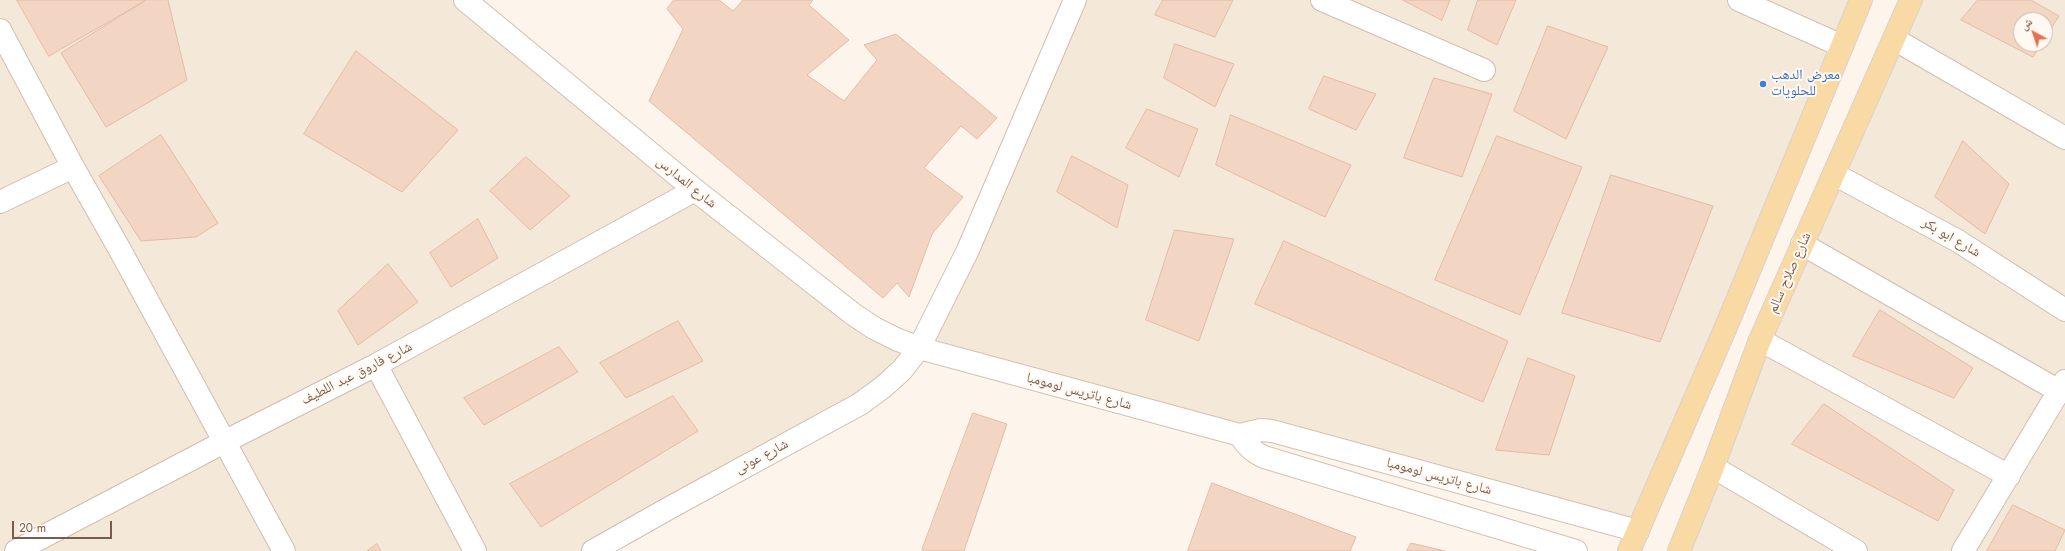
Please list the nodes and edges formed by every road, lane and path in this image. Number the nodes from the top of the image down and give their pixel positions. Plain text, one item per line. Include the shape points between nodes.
1 (465, 0) edge
2 (1075, 0) edge
3 (1322, 0) edge
4 (1739, 0) edge
5 (1861, 0) edge
6 (1911, 0) edge
7 (0, 30) edge
8 (1894, 39) junction
9 (1842, 46) junction
10 (1484, 70) dead end
11 (2065, 138) edge
12 (73, 167) junction
13 (1834, 174) junction
14 (695, 190) junction
15 (0, 202) edge
16 (1802, 244) junction
17 (2065, 310) edge
18 (1760, 340) junction
19 (918, 348) junction
20 (376, 365) junction
21 (2062, 386) edge
22 (1240, 435) junction
23 (224, 442) junction
24 (1713, 467) junction
25 (2009, 476) junction
26 (1638, 531) junction
27 (16, 551) edge
28 (284, 551) edge
29 (475, 551) edge
30 (593, 551) edge
31 (1576, 551) edge
32 (1629, 551) edge
33 (1679, 551) edge
34 (1856, 551) edge
35 (1963, 551) edge

1 - 14 street, شارع المدارس
2 - 19 street, شارع عونى via 968,250
3 - 10 street
4 - 9 street
5 - 9 main road
6 - 8 main road, شارع صلاح سالم
7 - 12 street
8 - 11 street
8 - 13 main road, شارع صلاح سالم
9 - 26 main road via 1726,327
12 - 15 street
12 - 23 street
13 - 16 main road, شارع صلاح سالم
13 - 17 street, شارع ابو بكر via 1958,241
14 - 19 street, شارع المدارس via 853,314 896,339
14 - 20 street, شارع فاروق عبد اللطيف
16 - 18 main road, شارع صلاح سالم
16 - 21 street
18 - 24 main road, شارع صلاح سالم
18 - 25 street
19 - 22 street, شارع باتريس لومومبا
19 - 30 street, شارع عونى via 902,370 860,404
20 - 23 street, شارع فاروق عبد اللطيف
20 - 29 street
21 - 25 street
22 - 26 street, شارع باتريس لومومبا via 1261,430 1272,431
22 - 31 street via 1245,444 1264,457
23 - 27 street, شارع فاروق عبد اللطيف
23 - 28 street
24 - 33 main road, شارع صلاح سالم
24 - 34 street
25 - 35 street
26 - 32 main road

